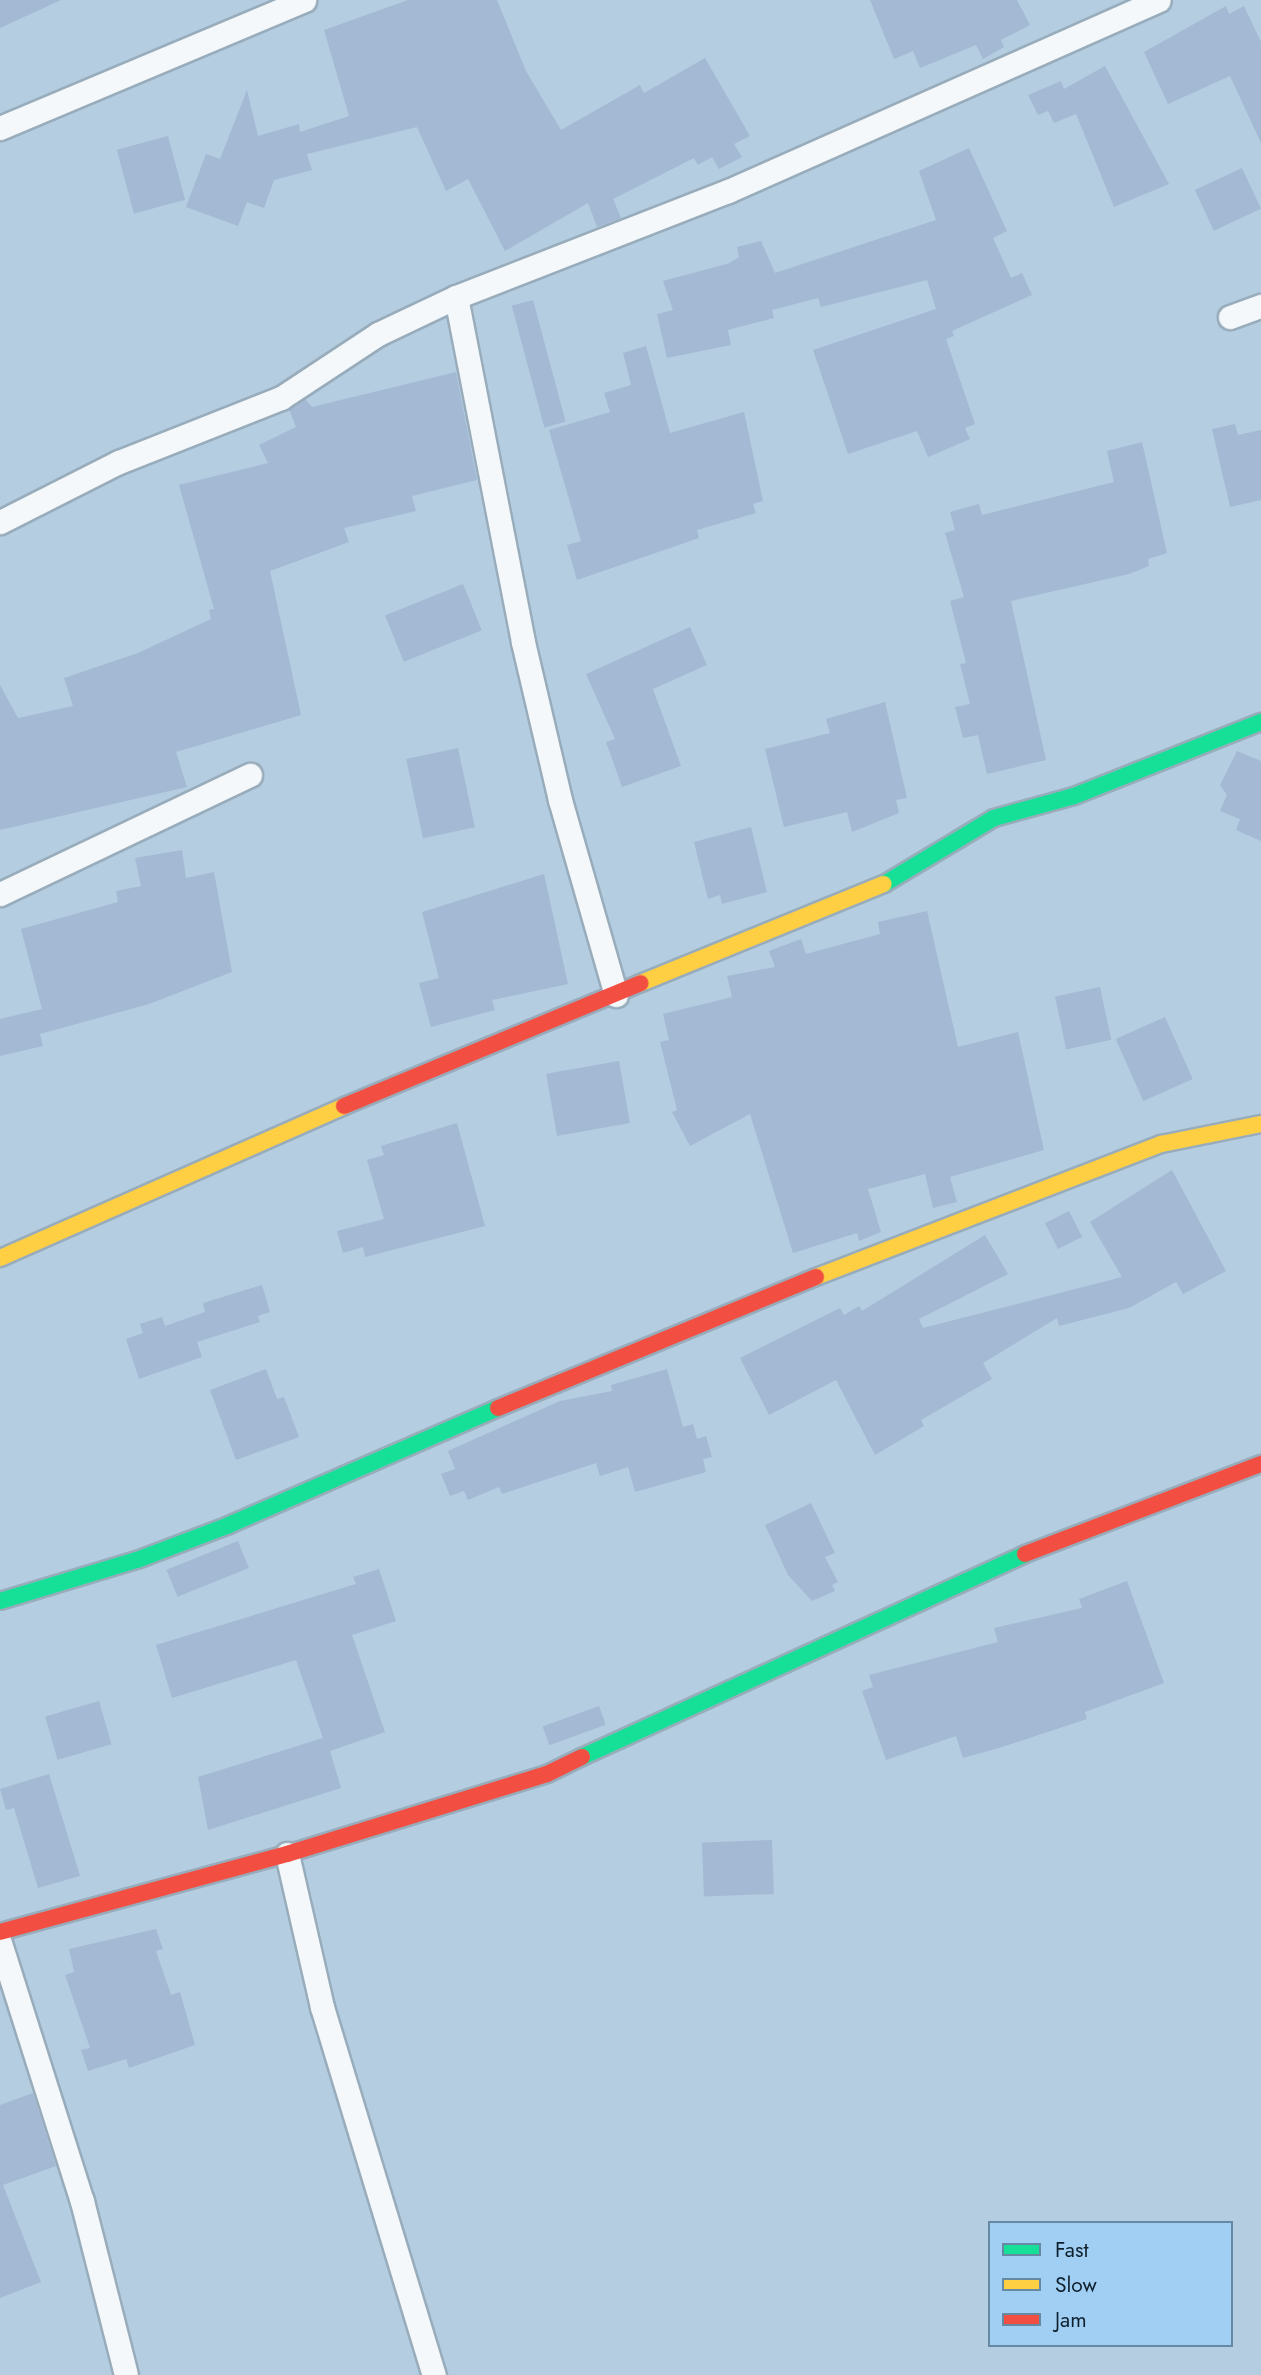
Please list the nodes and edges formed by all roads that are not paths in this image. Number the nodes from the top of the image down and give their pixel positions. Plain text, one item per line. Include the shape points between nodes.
1 (304, 0) edge
2 (1159, 0) edge
3 (0, 128) edge
4 (456, 297) junction
5 (1261, 306) edge
6 (1230, 317) dead end
7 (0, 522) edge
8 (1261, 722) edge
9 (250, 775) dead end
10 (0, 894) edge
11 (616, 995) junction
12 (1261, 1124) edge
13 (0, 1258) edge
14 (1261, 1464) edge
15 (0, 1601) edge
16 (287, 1854) junction
17 (0, 1932) edge
18 (0, 1943) edge
19 (126, 2375) edge
20 (434, 2375) edge

1 - 3 street
2 - 4 street via 728,191
4 - 7 street via 378,334 281,398 119,462
4 - 11 street via 523,642 560,800
5 - 6 street
8 - 11 street via 1074,796 994,818 862,897 682,963
9 - 10 street
11 - 13 street via 431,1068
12 - 15 street via 1161,1144 665,1335 229,1525 138,1560
14 - 16 street via 1074,1532 767,1668 547,1774
16 - 17 street
16 - 20 street via 322,2007
18 - 19 street via 82,2201

